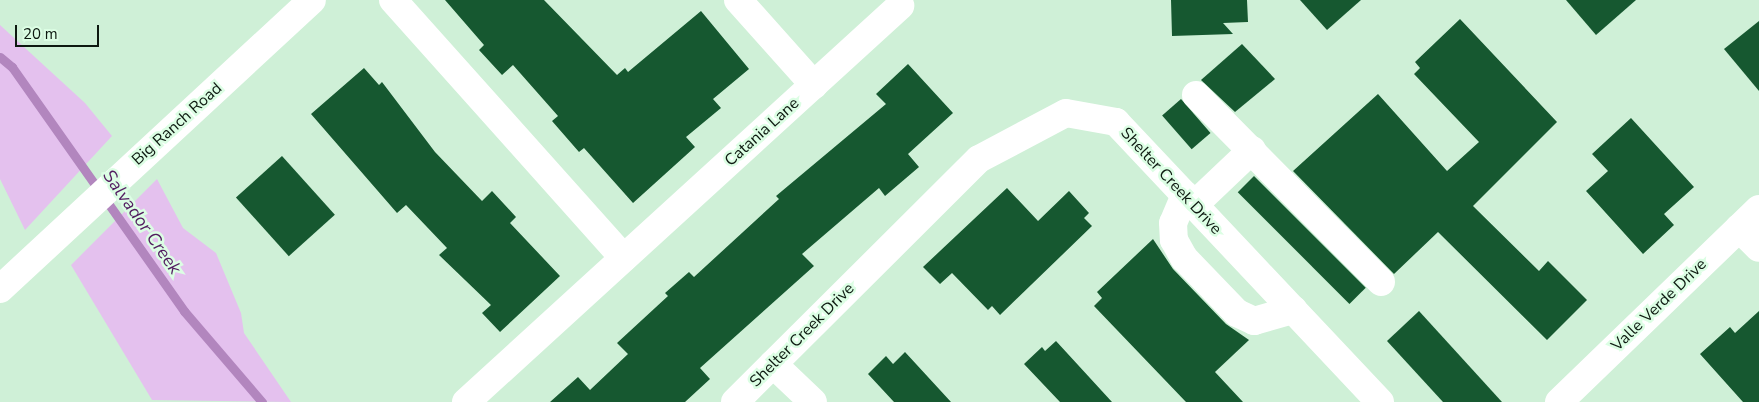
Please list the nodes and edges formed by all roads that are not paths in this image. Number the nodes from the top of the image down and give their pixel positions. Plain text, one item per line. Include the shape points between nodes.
1 (312, 0) edge
2 (393, 0) edge
3 (738, 0) edge
4 (900, 6) dead end
5 (814, 85) junction
6 (1196, 95) dead end
7 (1252, 150) junction
8 (1190, 200) junction
9 (1759, 209) edge
10 (1740, 228) junction
11 (1759, 248) edge
12 (624, 258) junction
13 (1381, 282) dead end
14 (0, 289) edge
15 (1293, 310) junction
16 (773, 364) junction
17 (466, 402) edge
18 (735, 402) edge
19 (813, 402) edge
20 (1380, 402) edge
21 (1559, 402) edge

1 - 14 street, Big Ranch Road
2 - 12 street
3 - 5 street
4 - 5 street, Catania Lane
5 - 12 street, Catania Lane
6 - 7 street
7 - 8 street
7 - 13 street
8 - 15 street, Shelter Creek Drive
8 - 15 street via 1173,223 1174,240 1184,258 1237,313 1254,321
8 - 16 street, Shelter Creek Drive via 1116,122 1066,113 979,159
9 - 10 street, Valle Verde Drive
10 - 11 street
10 - 21 street, Valle Verde Drive
12 - 17 street, Catania Lane
15 - 20 street, Shelter Creek Drive
16 - 18 street, Shelter Creek Drive
16 - 19 street

